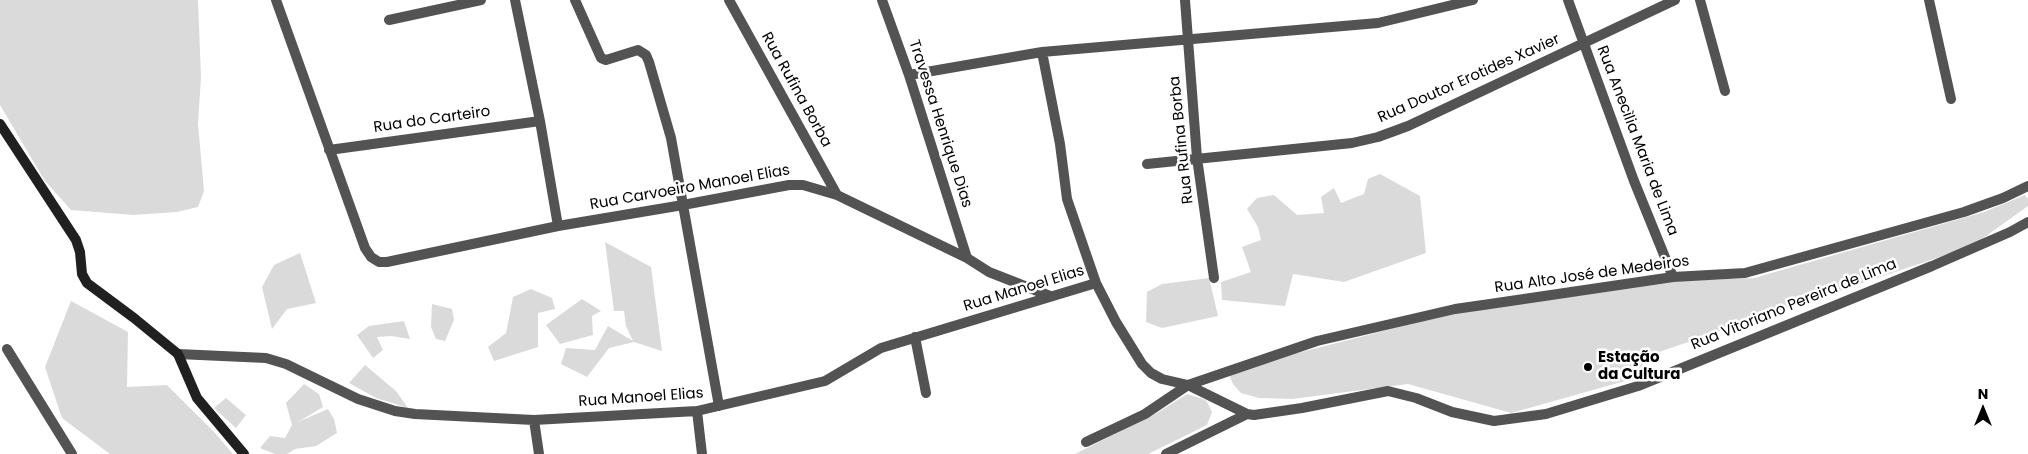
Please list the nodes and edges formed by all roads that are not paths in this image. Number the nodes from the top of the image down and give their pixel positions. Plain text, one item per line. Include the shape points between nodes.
1 (276, 0) edge
2 (481, 0) edge
3 (515, 0) edge
4 (575, 0) edge
5 (729, 0) edge
6 (882, 0) edge
7 (1185, 0) edge
8 (1473, 0) edge
9 (1568, 0) edge
10 (1675, 0) edge
11 (1700, 0) edge
12 (1929, 0) edge
13 (1450, 3) edge
14 (389, 20) dead end
15 (1188, 38) junction
16 (1584, 43) junction
17 (1042, 52) junction
18 (909, 75) junction
19 (1725, 91) dead end
20 (1951, 99) dead end
21 (540, 121) junction
22 (0, 124) edge
23 (329, 150) junction
24 (1196, 158) junction
25 (1147, 164) dead end
26 (2028, 186) edge
27 (837, 195) junction
28 (683, 206) junction
29 (2028, 222) edge
30 (558, 226) junction
31 (967, 258) junction
32 (1673, 276) junction
33 (1214, 278) dead end
34 (1096, 282) junction
35 (1050, 296) junction
36 (915, 337) junction
37 (7, 349) dead end
38 (178, 354) junction
39 (1188, 385) junction
40 (926, 393) dead end
41 (719, 406) junction
42 (697, 411) junction
43 (1247, 414) junction
44 (534, 420) junction
45 (1086, 442) dead end
46 (71, 453) edge
47 (244, 454) edge
48 (539, 454) edge
49 (702, 454) edge
50 (1166, 454) edge

1 - 23 street, Rua Carvoeiro Manoel Elias
2 - 14 street
3 - 21 street
4 - 28 street via 601,58 610,59 638,50 646,56 671,138
5 - 27 street, Rua Rufina Borba
6 - 18 street, Travessa Henrique Dias
7 - 15 street, Rua Rufina Borba
8 - 13 street
9 - 16 street, Rua Anecìlia Maria de Lima
10 - 16 street, Rua Doutor Erotides Xavier
11 - 19 street
12 - 20 street
13 - 15 street via 1378,23
15 - 17 street
15 - 24 street, Rua Rufina Borba
16 - 24 street, Rua Doutor Erotides Xavier via 1408,126 1378,136 1352,143
16 - 32 street, Rua Anecìlia Maria de Lima via 1634,181
17 - 18 street
17 - 34 street via 1067,199
18 - 31 street, Travessa Henrique Dias
21 - 23 street, Rua do Carteiro
21 - 30 street
22 - 38 street via 76,240 82,274 87,283
23 - 30 street, Rua Carvoeiro Manoel Elias via 365,248 379,262
24 - 25 street, Rua Doutor Erotides Xavier
24 - 33 street, Rua Rufina Borba
26 - 32 street, Rua Alto José de Medeiros via 1964,212 1762,270
27 - 28 street, Rua Carvoeiro Manoel Elias via 817,187 789,185
27 - 31 street, Rua Carvoeiro Manoel Elias
28 - 30 street, Rua Carvoeiro Manoel Elias
28 - 41 street
29 - 43 street, Rua Vitoriano Pereira de Lima via 1932,266 1638,386 1546,414 1494,421 1452,412 1388,391
31 - 35 street, Rua Carvoeiro Manoel Elias via 989,272
32 - 39 street, Rua Alto José de Medeiros via 1455,309 1317,341
34 - 35 street, Rua Manoel Elias
34 - 39 street via 1142,364 1162,379
35 - 36 street, Rua Manoel Elias
36 - 40 street
36 - 41 street, Rua Manoel Elias via 881,348 825,381
37 - 46 street
38 - 44 street, Rua Manoel Elias via 272,360 358,399 395,411
38 - 47 street via 197,398
39 - 43 street
39 - 45 street, Rua Alto José de Medeiros via 1145,414
41 - 42 street, Rua Manoel Elias
42 - 44 street, Rua Manoel Elias
42 - 49 street
43 - 50 street, Rua Vitoriano Pereira de Lima
44 - 48 street

